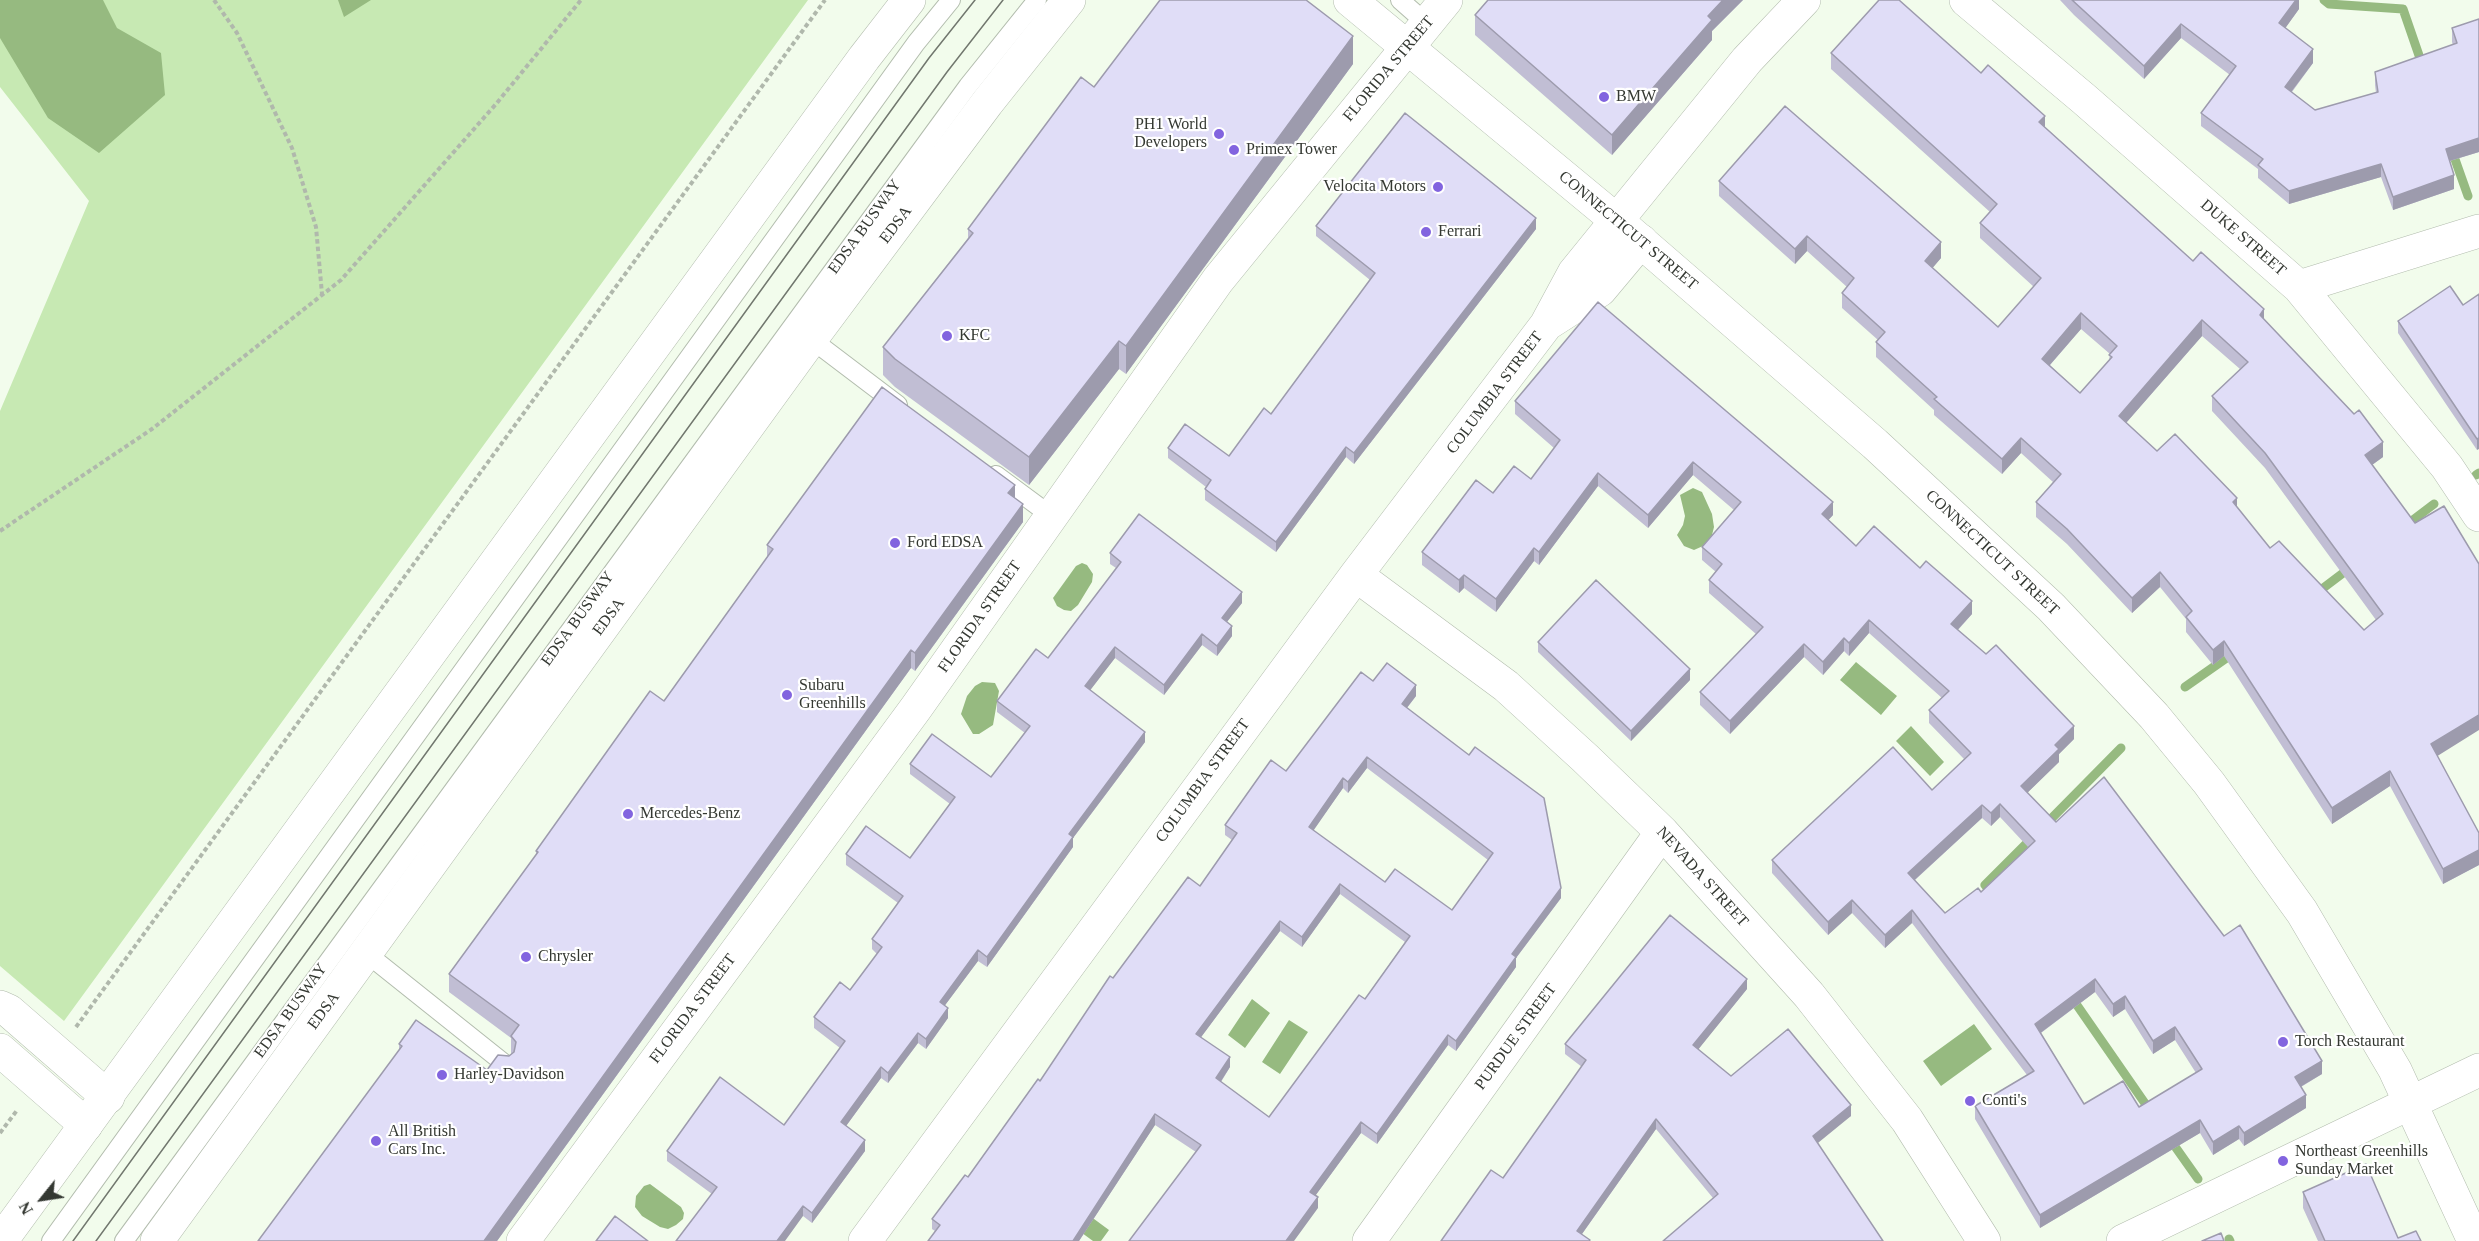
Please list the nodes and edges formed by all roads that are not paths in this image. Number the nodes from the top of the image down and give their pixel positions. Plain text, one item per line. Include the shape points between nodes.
1 (909, 0) edge
2 (951, 0) edge
3 (1037, 0) edge
4 (1069, 0) edge
5 (1350, 0) edge
6 (1400, 0) edge
7 (1804, 0) edge
8 (1966, 0) edge
9 (1426, 23) edge
10 (1616, 220) junction
11 (2479, 231) edge
12 (1641, 241) junction
13 (2299, 287) junction
14 (1546, 325) junction
15 (811, 339) junction
16 (915, 416) edge
17 (983, 465) edge
18 (1050, 515) junction
19 (2479, 515) edge
20 (1356, 575) junction
21 (1662, 832) junction
22 (366, 953) junction
23 (0, 1007) edge
24 (0, 1050) edge
25 (505, 1064) edge
26 (2479, 1070) edge
27 (108, 1097) junction
28 (2411, 1102) junction
29 (86, 1125) junction
30 (1, 1241) edge
31 (51, 1241) edge
32 (124, 1241) edge
33 (157, 1241) edge
34 (523, 1241) edge
35 (865, 1241) edge
36 (1369, 1241) edge
37 (1984, 1241) edge
38 (2123, 1241) edge
39 (2474, 1241) edge

1 - 27 main road
2 - 31 lane
3 - 32 lane, EDSA BUSWAY via 968,86
4 - 15 main road, EDSA
5 - 9 main road, CONNECTICUT STREET
6 - 9 lane
7 - 10 main road, COLUMBIA STREET via 1747,60
8 - 13 main road, DUKE STREET
9 - 10 main road, CONNECTICUT STREET
9 - 18 main road, FLORIDA STREET via 1218,280
10 - 12 main road, CONNECTICUT STREET
10 - 14 main road, COLUMBIA STREET via 1574,273
11 - 13 main road
12 - 14 main road, COLUMBIA STREET via 1600,290
12 - 28 main road, CONNECTICUT STREET via 1875,444 2051,607 2154,716 2210,783 2302,912
13 - 19 main road, DUKE STREET via 2446,467
14 - 20 main road, COLUMBIA STREET
15 - 16 lane
15 - 22 main road, EDSA
17 - 18 lane
18 - 34 main road, FLORIDA STREET via 916,708 590,1131
20 - 21 main road, NEVADA STREET via 1506,686
20 - 35 main road, COLUMBIA STREET
21 - 36 main road, PURDUE STREET
21 - 37 main road, NEVADA STREET via 1816,1004 1907,1120
22 - 25 lane
22 - 33 main road, EDSA
23 - 27 main road
24 - 29 main road
26 - 28 main road
27 - 29 main road
28 - 38 main road
28 - 39 main road, CONNECTICUT STREET
29 - 30 main road

